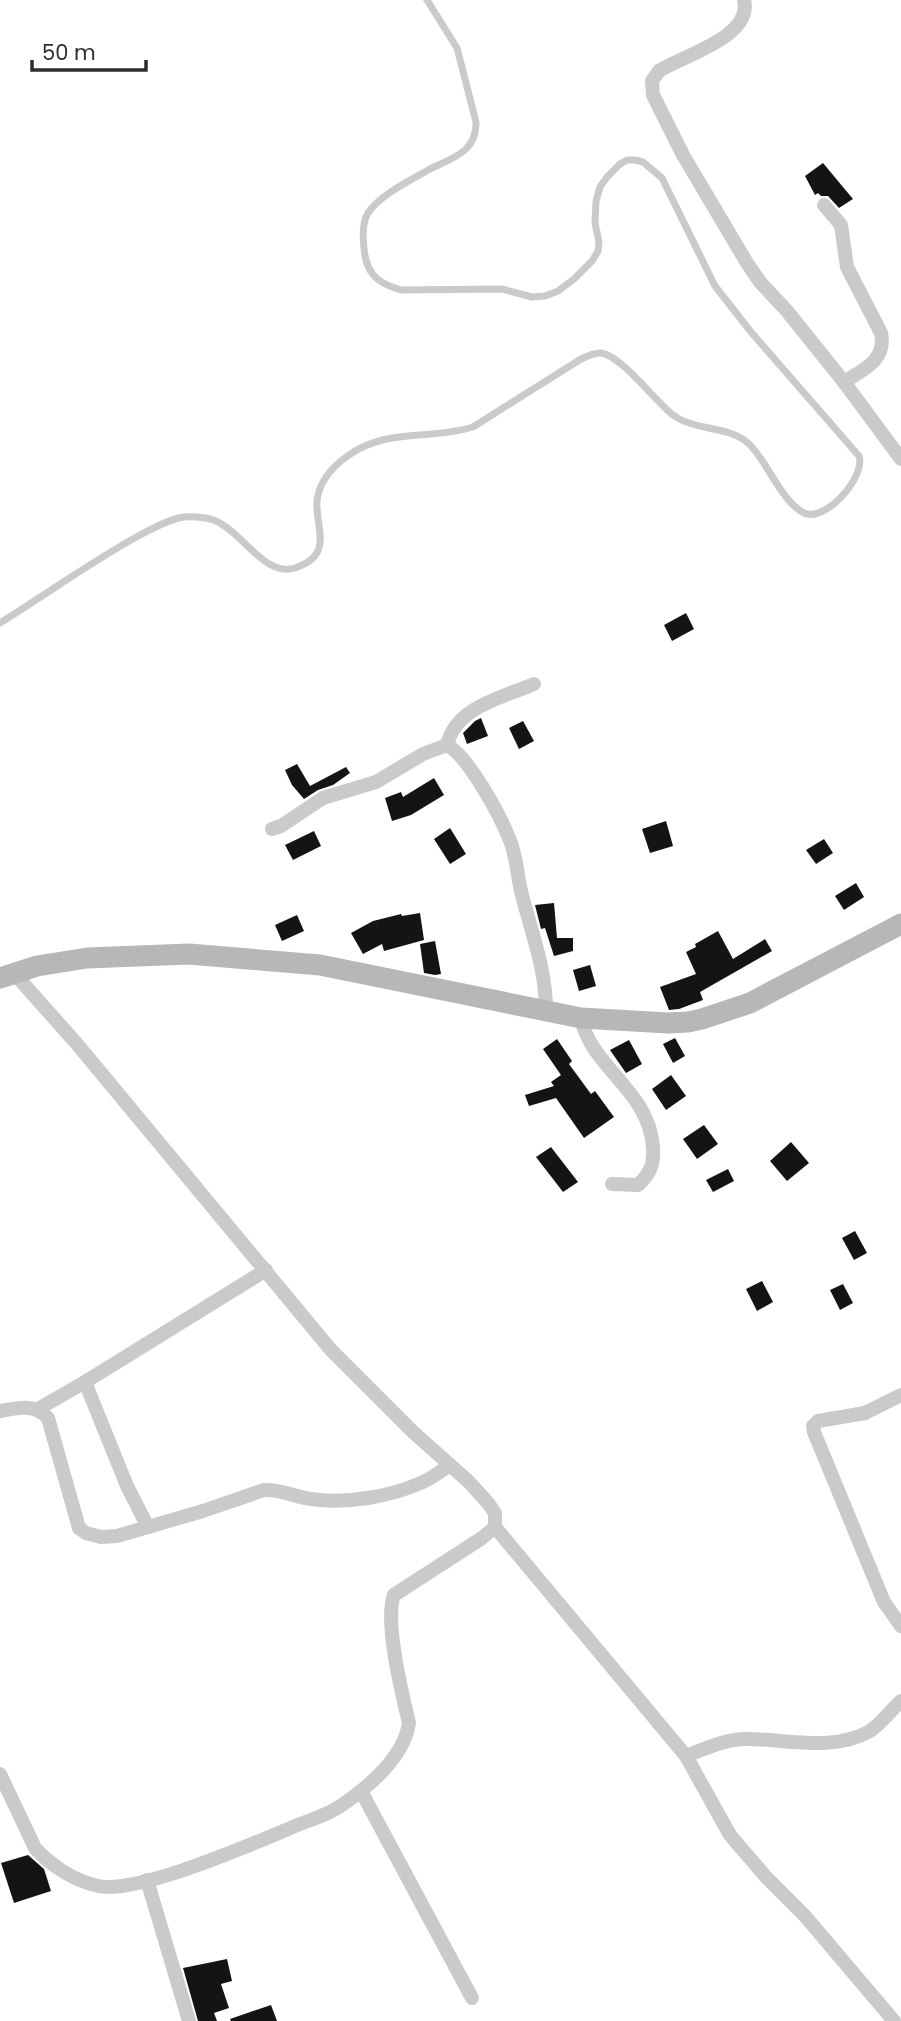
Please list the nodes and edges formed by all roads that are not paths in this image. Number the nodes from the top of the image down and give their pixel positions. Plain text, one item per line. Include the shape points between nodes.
1 (427, 0) edge
2 (744, 0) edge
3 (824, 205) dead end
4 (844, 382) junction
5 (901, 459) edge
6 (0, 623) edge
7 (534, 684) dead end
8 (447, 745) junction
9 (272, 829) dead end
10 (901, 924) edge
11 (7, 975) edge
12 (546, 1010) junction
13 (581, 1018) junction
14 (612, 1184) dead end
15 (265, 1270) junction
16 (85, 1382) junction
17 (901, 1395) edge
18 (38, 1409) junction
19 (0, 1411) edge
20 (450, 1465) junction
21 (148, 1527) junction
22 (495, 1527) junction
23 (901, 1626) edge
24 (901, 1701) edge
25 (686, 1756) junction
26 (0, 1774) edge
27 (361, 1791) junction
28 (147, 1880) junction
29 (471, 1998) dead end
30 (189, 2021) edge
31 (894, 2021) edge

1 - 6 lane via 459,54 476,133 457,157 382,199 367,214 364,250 372,276 401,290 502,289 532,297 558,291 598,251 595,223 600,187 620,163 643,162 662,178 715,286 859,456 859,471 849,488 824,512 807,515 789,500 745,441 676,417 617,359 597,353 473,427 376,440 345,458 320,488 320,547 301,565 284,569 271,565 221,523 184,517 126,543
2 - 4 street via 745,15 731,34 659,71 652,81 653,95 683,155 760,282
3 - 4 street via 841,225 847,267 883,341 875,361
4 - 5 street
7 - 8 street via 470,712 450,731
8 - 9 street via 376,782 323,798
8 - 12 street via 494,806 510,840 546,990
10 - 13 main road via 750,1003 702,1019 668,1023
11 - 12 main road via 87,958 189,954 320,965
11 - 15 street via 77,1044
12 - 13 main road
13 - 14 street via 589,1041 636,1100 652,1131 648,1177 638,1185
15 - 16 street
15 - 20 street via 331,1350
16 - 18 street
16 - 21 street
17 - 23 street via 865,1413 818,1420 813,1426 872,1575
18 - 19 street
18 - 21 street via 52,1428 81,1531 101,1537
20 - 21 street via 424,1482 394,1493 328,1500 264,1490
20 - 22 street via 488,1503 495,1513
22 - 25 street
22 - 27 street via 394,1595 394,1650 409,1723 407,1735 401,1749
24 - 25 street via 870,1730 848,1739 789,1743 740,1739
25 - 31 street via 730,1835
26 - 28 street via 44,1858 78,1879 100,1886
27 - 28 street via 332,1811 233,1852
27 - 29 street
28 - 30 street

